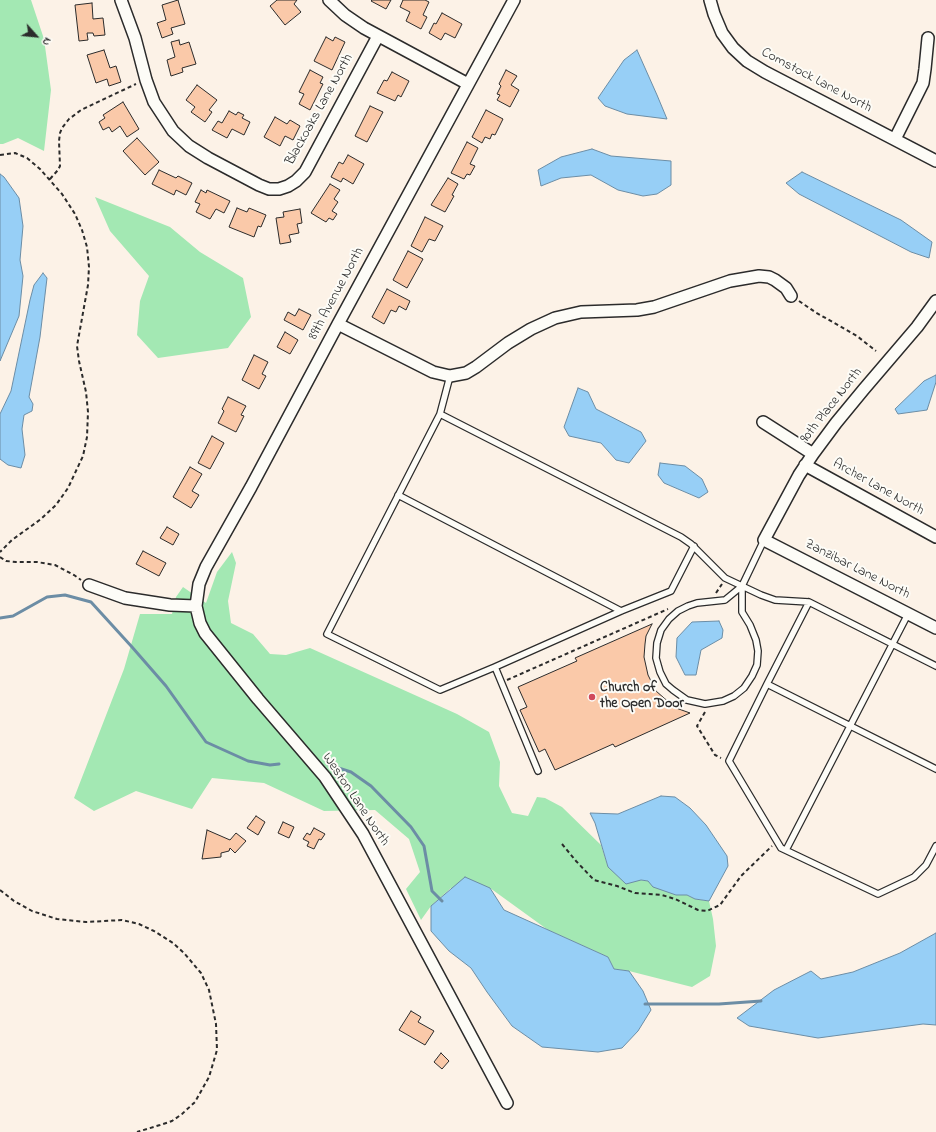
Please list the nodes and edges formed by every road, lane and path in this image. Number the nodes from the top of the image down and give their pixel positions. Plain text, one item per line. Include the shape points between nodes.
1 (121, 0) edge
2 (329, 0) edge
3 (514, 0) edge
4 (710, 0) edge
5 (378, 36) junction
6 (928, 38) dead end
7 (146, 80) junction
8 (468, 84) junction
9 (895, 139) junction
10 (0, 155) edge
11 (936, 161) edge
12 (50, 179) junction
13 (791, 296) joint
14 (936, 301) edge
15 (338, 324) junction
16 (876, 351) dead end
17 (450, 376) junction
18 (440, 414) junction
19 (763, 422) dead end
20 (812, 454) junction
21 (805, 465) junction
22 (398, 495) junction
23 (936, 537) edge
24 (764, 540) junction
25 (694, 546) junction
26 (0, 552) edge
27 (0, 557) edge
28 (722, 584) dead end
29 (89, 585) joint
30 (742, 586) junction
31 (715, 596) dead end
32 (809, 602) junction
33 (196, 606) junction
34 (670, 608) dead end
35 (621, 610) junction
36 (908, 614) junction
37 (936, 628) edge
38 (892, 644) junction
39 (936, 666) edge
40 (495, 667) junction
41 (501, 682) junction
42 (767, 684) junction
43 (707, 711) dead end
44 (851, 726) junction
45 (729, 761) junction
46 (936, 769) edge
47 (538, 771) dead end
48 (777, 841) junction
49 (562, 844) dead end
50 (936, 846) edge
51 (786, 850) junction
52 (0, 890) edge
53 (507, 1103) dead end
54 (137, 1132) edge

1 - 7 street, Blackoaks Lane North via 135,38
2 - 5 street via 345,15
3 - 8 street, 89th Avenue North
4 - 9 street, Comstock Lane North via 722,33 747,62
5 - 7 street, Blackoaks Lane North via 305,172 296,181 279,189 259,185 190,146 173,131 161,115
5 - 8 street
6 - 9 street via 923,83
7 - 12 path via 88,107 69,119 60,133 60,166
8 - 15 street, 89th Avenue North
9 - 11 street, Comstock Lane North
10 - 12 path via 15,153 27,158
12 - 26 path via 75,214 88,252 88,285 77,346 87,403 87,437 78,468 62,497 41,519
13 - 16 path via 857,336
13 - 17 street via 786,288 775,280 759,276 730,281 637,310 581,312 555,318 508,342 466,373
14 - 20 street, 90th Place North
15 - 17 street via 433,372
15 - 33 street, 89th Avenue North via 252,487 206,567 199,584
17 - 18 lane
18 - 22 lane
18 - 25 lane
19 - 20 street
20 - 21 street, 90th Place North
21 - 23 street, Archer Lane North
21 - 24 street, 90th Place North
22 - 35 lane
22 - 40 lane via 327,634 440,690
24 - 30 lane
24 - 36 street, Zanzibar Lane North
25 - 30 lane via 725,578
25 - 35 lane via 671,591
27 - 29 path via 6,561 55,565
28 - 31 path
29 - 33 street via 125,598
30 - 30 lane via 725,600 697,603 678,611 661,630 656,658 660,672 670,687 687,700 705,704 723,702 744,688 752,676 757,665 758,651 750,625 742,612
30 - 32 lane via 775,600
32 - 38 lane
32 - 42 lane
33 - 53 street, Weston Lane North via 205,633 325,777 363,834
34 - 41 path
35 - 40 lane
36 - 37 street, Zanzibar Lane North
36 - 38 lane
38 - 39 lane
38 - 44 lane
40 - 41 lane
41 - 47 lane
42 - 44 lane
42 - 45 lane
43 - 45 path via 697,726 716,755
44 - 46 lane
44 - 51 lane
45 - 48 lane
48 - 49 path via 741,876 720,904 707,911 698,910 662,895 635,893 594,880
48 - 51 lane via 781,848
50 - 51 lane via 926,865 914,877 878,894
52 - 54 path via 32,911 57,919 86,922 122,920 139,924 176,946 201,973 209,990 216,1024 216,1050 209,1077 194,1102 182,1114 166,1123

